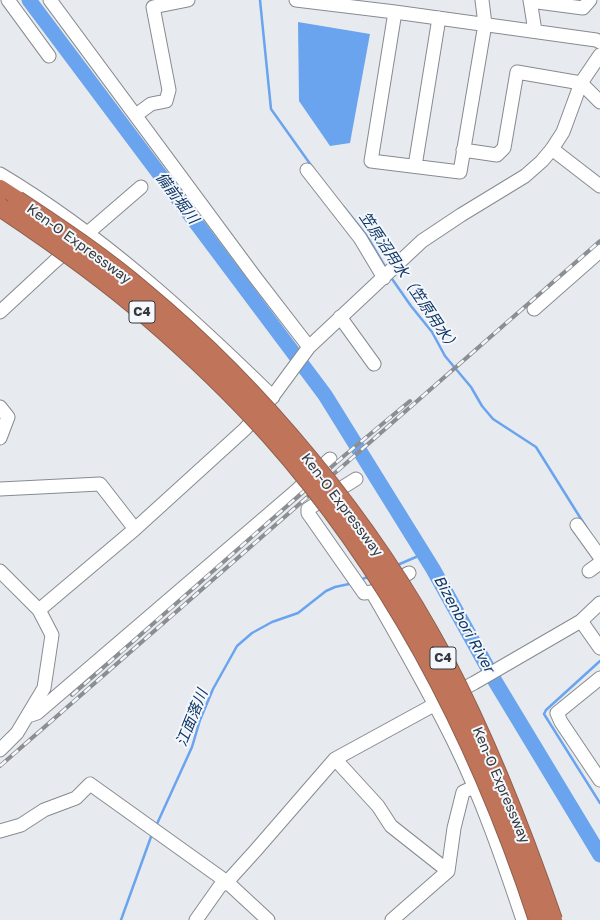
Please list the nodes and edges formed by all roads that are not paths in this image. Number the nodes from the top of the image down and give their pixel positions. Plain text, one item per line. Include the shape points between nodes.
1 (8, 0) edge
2 (50, 0) edge
3 (188, 0) edge
4 (296, 0) edge
5 (482, 0) edge
6 (590, 0) edge
7 (530, 1) edge
8 (393, 8) edge
9 (439, 18) junction
10 (485, 24) junction
11 (535, 31) junction
12 (600, 42) edge
13 (600, 55) edge
14 (49, 56) dead end
15 (581, 83) junction
16 (600, 102) edge
17 (136, 115) junction
18 (552, 149) junction
19 (463, 150) junction
20 (415, 166) junction
21 (308, 170) dead end
22 (0, 179) edge
23 (600, 186) edge
24 (141, 187) dead end
25 (0, 207) edge
26 (88, 233) junction
27 (600, 251) edge
28 (387, 275) junction
29 (534, 309) dead end
30 (0, 312) edge
31 (340, 317) junction
32 (309, 348) junction
33 (374, 364) dead end
34 (273, 396) junction
35 (0, 407) edge
36 (0, 438) edge
37 (330, 459) dead end
38 (356, 478) dead end
39 (0, 489) edge
40 (577, 525) dead end
41 (135, 529) junction
42 (600, 557) edge
43 (600, 563) edge
44 (0, 571) edge
45 (589, 571) dead end
46 (409, 574) dead end
47 (372, 592) junction
48 (600, 603) edge
49 (39, 610) junction
50 (581, 621) junction
51 (600, 648) edge
52 (600, 678) edge
53 (435, 704) junction
54 (28, 716) junction
55 (0, 750) edge
56 (334, 759) junction
57 (494, 777) dead end
58 (600, 780) edge
59 (474, 787) junction
60 (0, 831) edge
61 (448, 871) junction
62 (227, 882) junction
63 (196, 920) edge
64 (268, 920) edge
65 (392, 920) edge
66 (524, 920) edge
67 (538, 920) edge
68 (553, 920) edge

1 - 14 street
2 - 17 street
3 - 17 street via 152,7 169,90 168,97 166,101 151,104
4 - 8 street
5 - 10 street
6 - 7 street via 583,8
7 - 11 street
8 - 9 street
8 - 20 street via 372,162
9 - 10 street
9 - 20 street
10 - 11 street
10 - 19 street
11 - 12 street
13 - 15 street
15 - 16 street
15 - 18 street via 563,132
15 - 19 street via 517,72 504,148 497,155
17 - 32 street
18 - 23 street
18 - 28 street via 525,176 422,241
19 - 20 street via 460,172
21 - 28 street
22 - 26 street
22 - 68 highway, Ken-O Expressway / C4, bridge via 181,324 280,424 338,497 415,609 452,677 496,770
24 - 26 street
25 - 67 highway, Ken-O Expressway / C4, bridge via 96,274 146,314 233,396 269,434 332,512 400,611 458,716 485,775
26 - 30 street
26 - 34 street via 139,272
27 - 29 street
28 - 31 street
31 - 32 street
31 - 33 street
32 - 34 street
34 - 41 street via 245,429
35 - 36 street via 8,417
37 - 54 street via 37,713
38 - 47 street via 308,509 308,513 364,593
39 - 41 street via 100,484
40 - 42 street
41 - 49 street
43 - 45 street
44 - 49 street
46 - 47 street
47 - 53 street
48 - 50 street
49 - 54 street via 52,635 44,688
50 - 51 street
50 - 53 street
52 - 58 street via 557,713 560,722
53 - 56 street
53 - 59 street
54 - 55 street via 17,734
56 - 61 street via 378,806 391,826
56 - 62 street
57 - 59 street
59 - 61 street via 463,792
59 - 66 street
60 - 62 street via 21,825 44,810 76,798 90,784
61 - 65 street
62 - 63 street via 220,886
62 - 64 street

